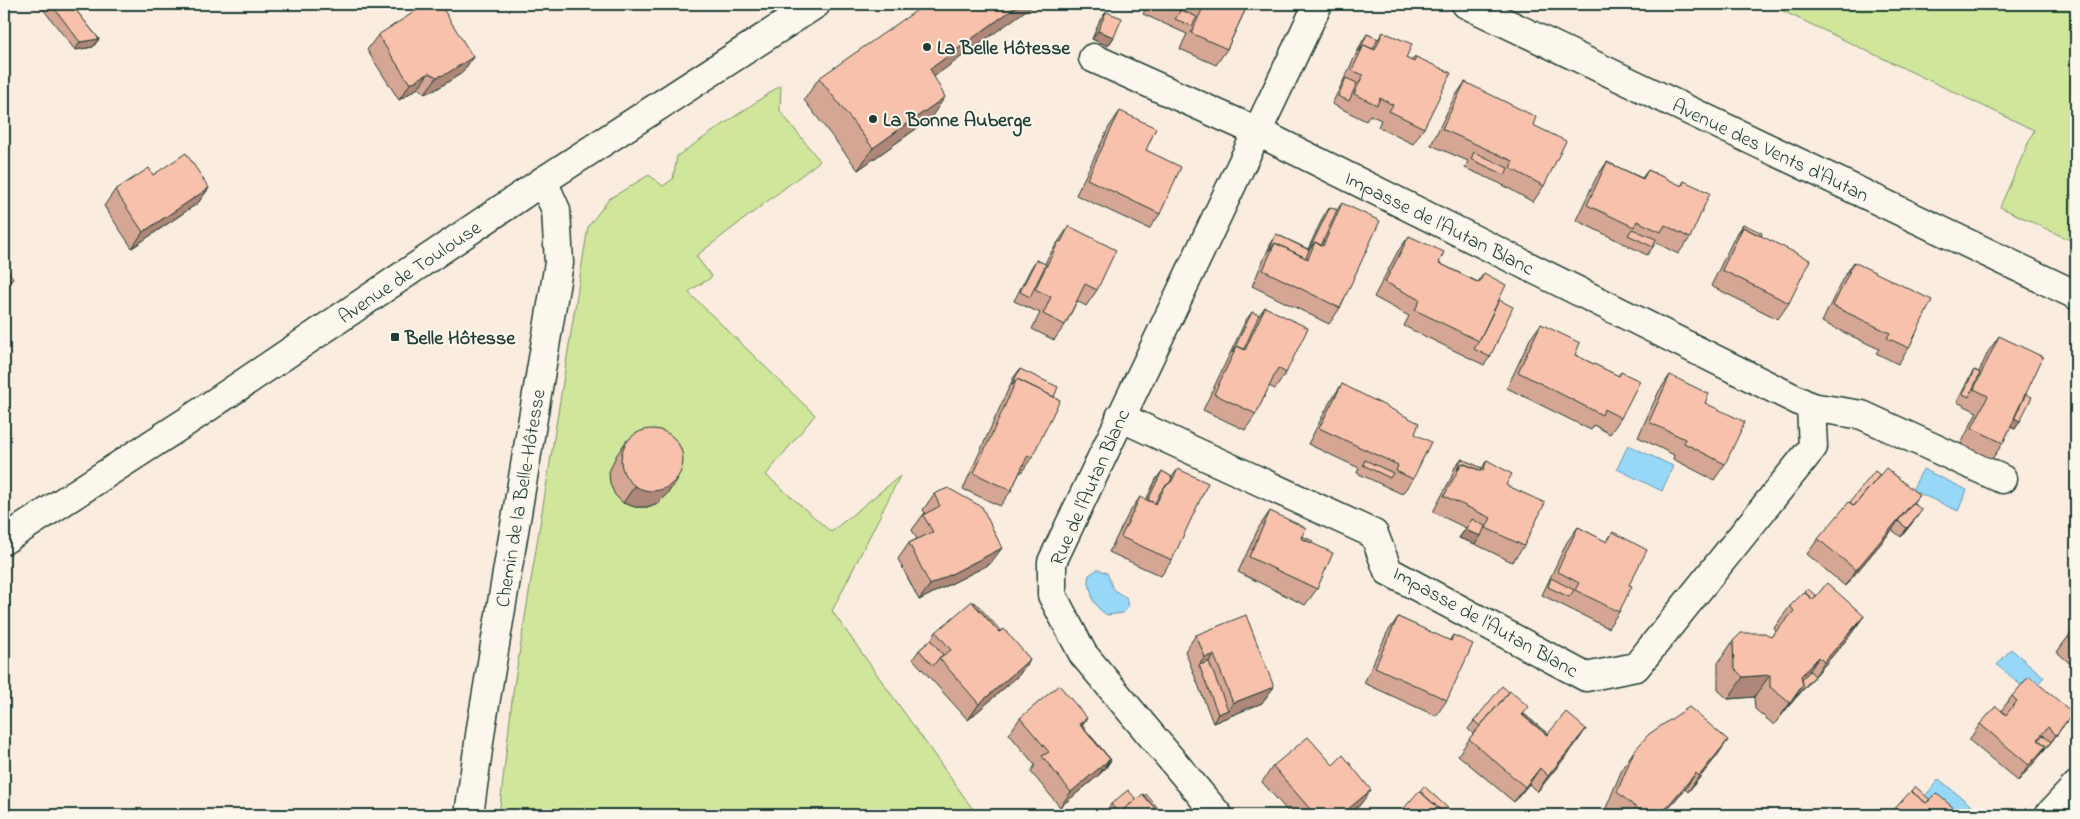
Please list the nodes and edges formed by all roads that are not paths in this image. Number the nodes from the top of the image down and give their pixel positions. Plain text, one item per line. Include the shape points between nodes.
1 (816, 4) edge
2 (1318, 4) edge
3 (1466, 4) edge
4 (1093, 58) dead end
5 (1258, 132) junction
6 (543, 182) junction
7 (2076, 295) edge
8 (1811, 407) junction
9 (1120, 417) junction
10 (2002, 479) dead end
11 (4, 540) edge
12 (2076, 786) edge
13 (469, 815) edge
14 (1218, 815) edge
15 (2049, 815) edge

1 - 6 street, Avenue de Toulouse
2 - 5 street, Rue de l'Autan Blanc
3 - 7 street, Avenue des Vents d'Autan
4 - 5 street
5 - 8 street, Impasse de l'Autan Blanc
5 - 9 street, Rue de l'Autan Blanc
6 - 11 street, Avenue de Toulouse
6 - 13 street, Chemin de la Belle-Hôtesse via 556,210 559,263
8 - 9 street, Impasse de l'Autan Blanc via 1813,447 1636,667 1586,677 1388,571 1374,534
8 - 10 street, Impasse de l'Autan Blanc via 1862,415
9 - 14 street, Rue de l'Autan Blanc via 1052,562 1052,595 1083,654
12 - 15 street

